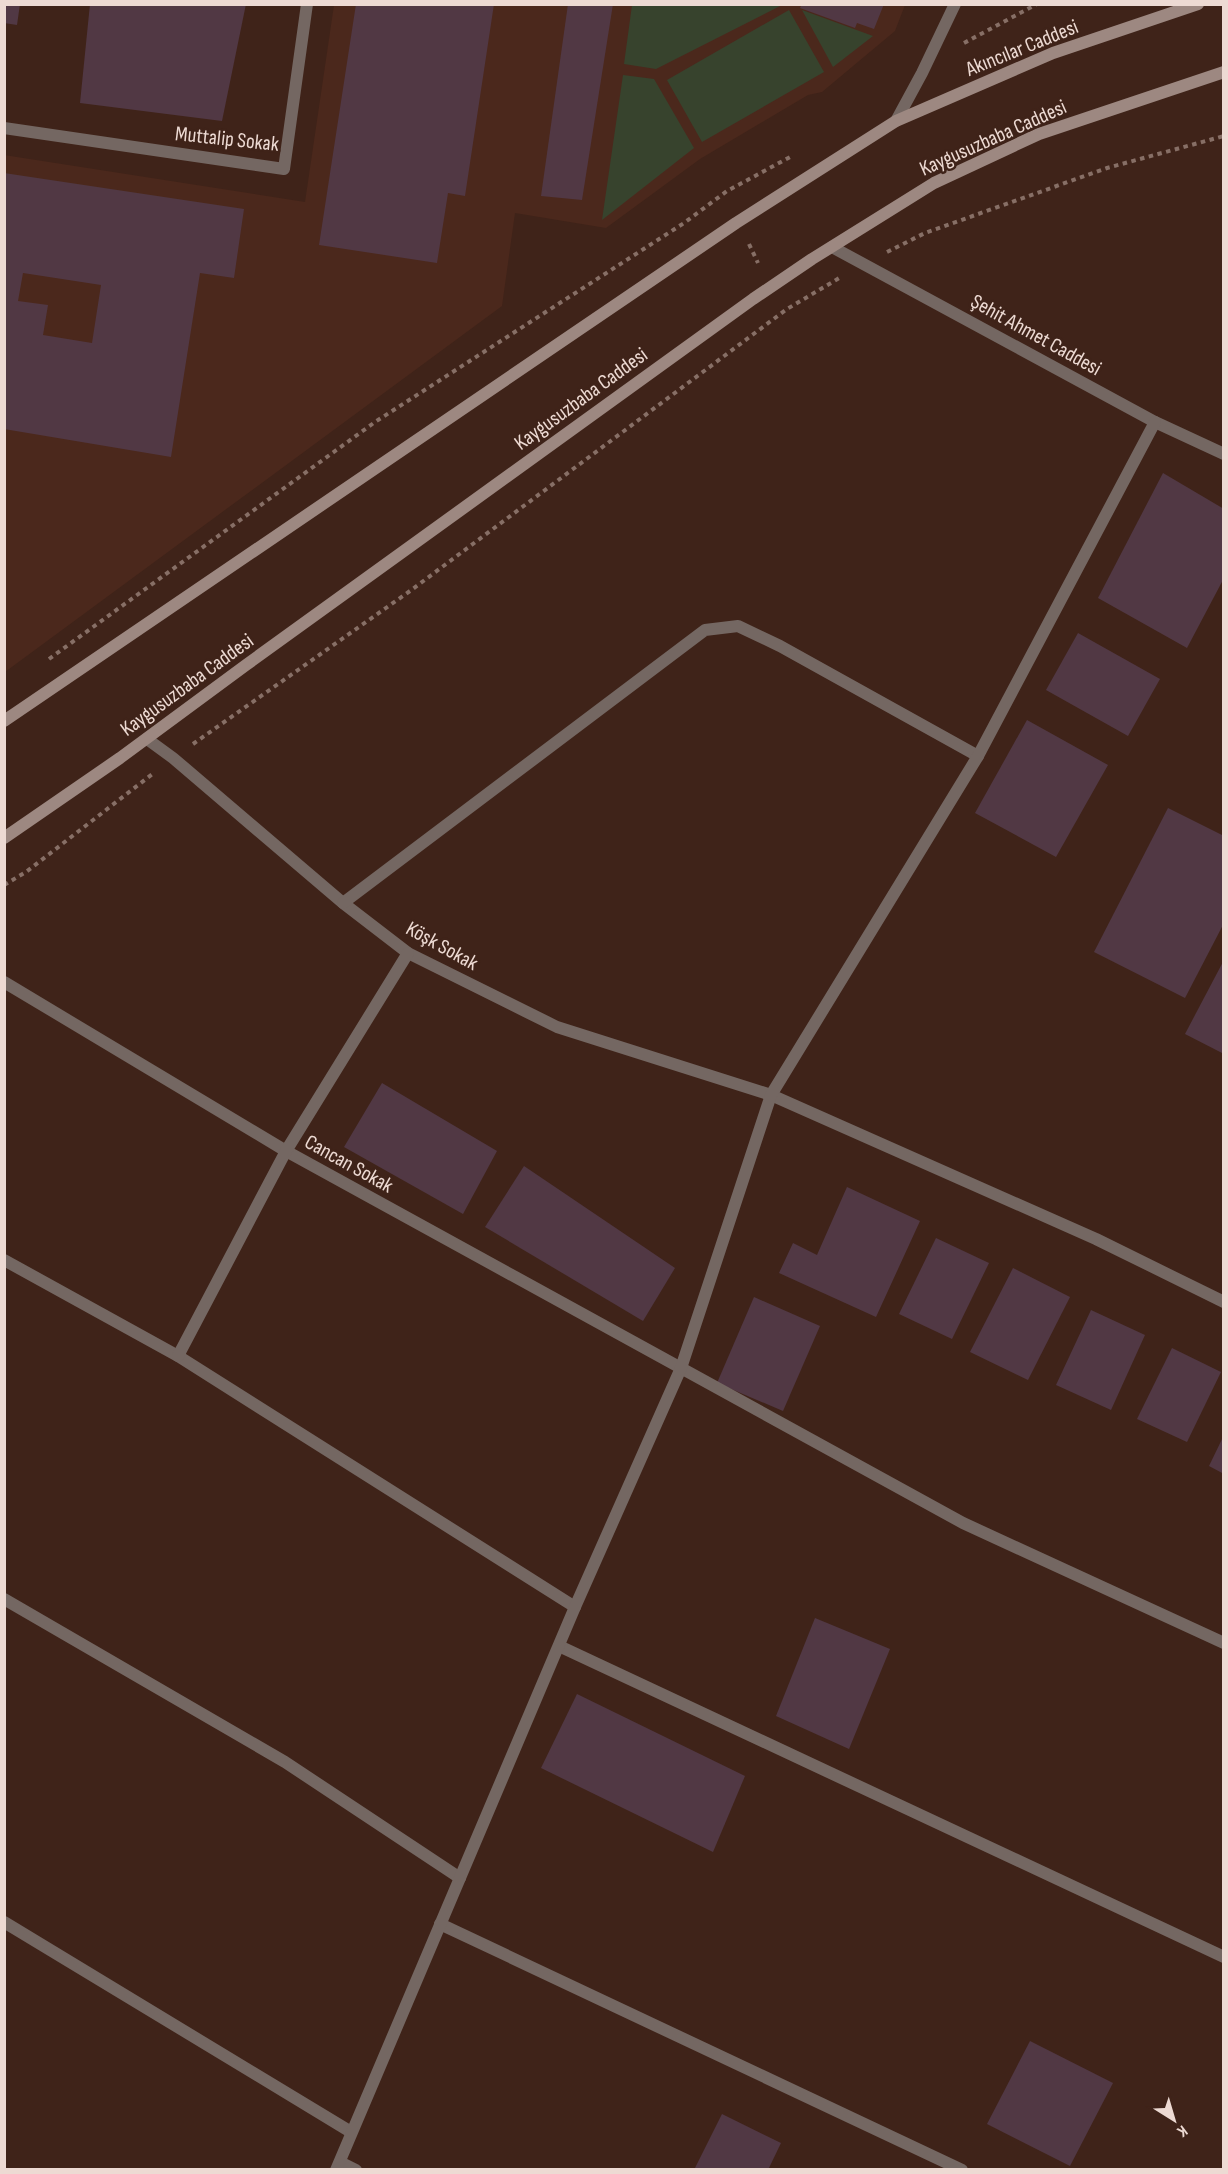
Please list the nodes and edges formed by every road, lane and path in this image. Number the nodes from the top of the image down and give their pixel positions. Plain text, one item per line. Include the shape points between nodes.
1 (307, 4) edge
2 (955, 4) edge
3 (1037, 4) edge
4 (1198, 4) edge
5 (957, 48) dead end
6 (1224, 72) edge
7 (896, 121) junction
8 (4, 128) edge
9 (1224, 136) edge
10 (794, 155) dead end
11 (748, 244) dead end
12 (832, 247) junction
13 (758, 262) dead end
14 (865, 264) junction
15 (1155, 422) junction
16 (1224, 454) edge
17 (43, 663) dead end
18 (4, 721) edge
19 (147, 739) junction
20 (978, 756) junction
21 (173, 758) junction
22 (4, 838) edge
23 (4, 885) edge
24 (343, 903) junction
25 (408, 953) junction
26 (4, 982) edge
27 (771, 1095) junction
28 (286, 1151) junction
29 (4, 1260) edge
30 (1224, 1302) edge
31 (178, 1356) junction
32 (681, 1368) junction
33 (4, 1599) edge
34 (576, 1607) junction
35 (1224, 1644) edge
36 (559, 1646) junction
37 (460, 1878) junction
38 (4, 1922) edge
39 (440, 1924) junction
40 (1224, 1957) edge
41 (351, 2132) junction
42 (338, 2165) edge
43 (356, 2169) edge
44 (962, 2169) edge

1 - 8 street, Muttalip Sokak via 284,170
2 - 7 street
3 - 5 path
4 - 7 main road, Akıncılar Caddesi via 1053,53
6 - 12 main road, Kaygusuzbaba Caddesi via 1039,134 934,183
7 - 18 main road via 736,223
9 - 14 path via 1107,168 946,225
10 - 17 path via 727,191 684,223 375,422
11 - 13 path
12 - 14 street, Şehit Ahmet Caddesi
12 - 19 main road, Kaygusuzbaba Caddesi via 753,299
14 - 15 street, Şehit Ahmet Caddesi
14 - 21 path via 787,309 411,591
15 - 16 street, Şehit Ahmet Caddesi
15 - 20 street
19 - 21 street, Köşk Sokak
19 - 22 main road, Kaygusuzbaba Caddesi
20 - 24 street via 738,626 705,630
20 - 27 street
21 - 23 path
21 - 24 street, Köşk Sokak
24 - 25 street, Köşk Sokak
25 - 27 street, Köşk Sokak via 557,1027
25 - 28 street
26 - 28 street, Cancan Sokak
27 - 30 street, Köşk Sokak via 1096,1239
27 - 32 street
28 - 31 street
28 - 32 street, Cancan Sokak
29 - 31 street
31 - 34 street
32 - 34 street
32 - 35 street, Cancan Sokak via 963,1524
33 - 37 street via 285,1762
34 - 36 street
36 - 37 street
36 - 40 street
37 - 39 street
38 - 41 street
39 - 41 street
39 - 44 street
41 - 42 street
42 - 43 street

